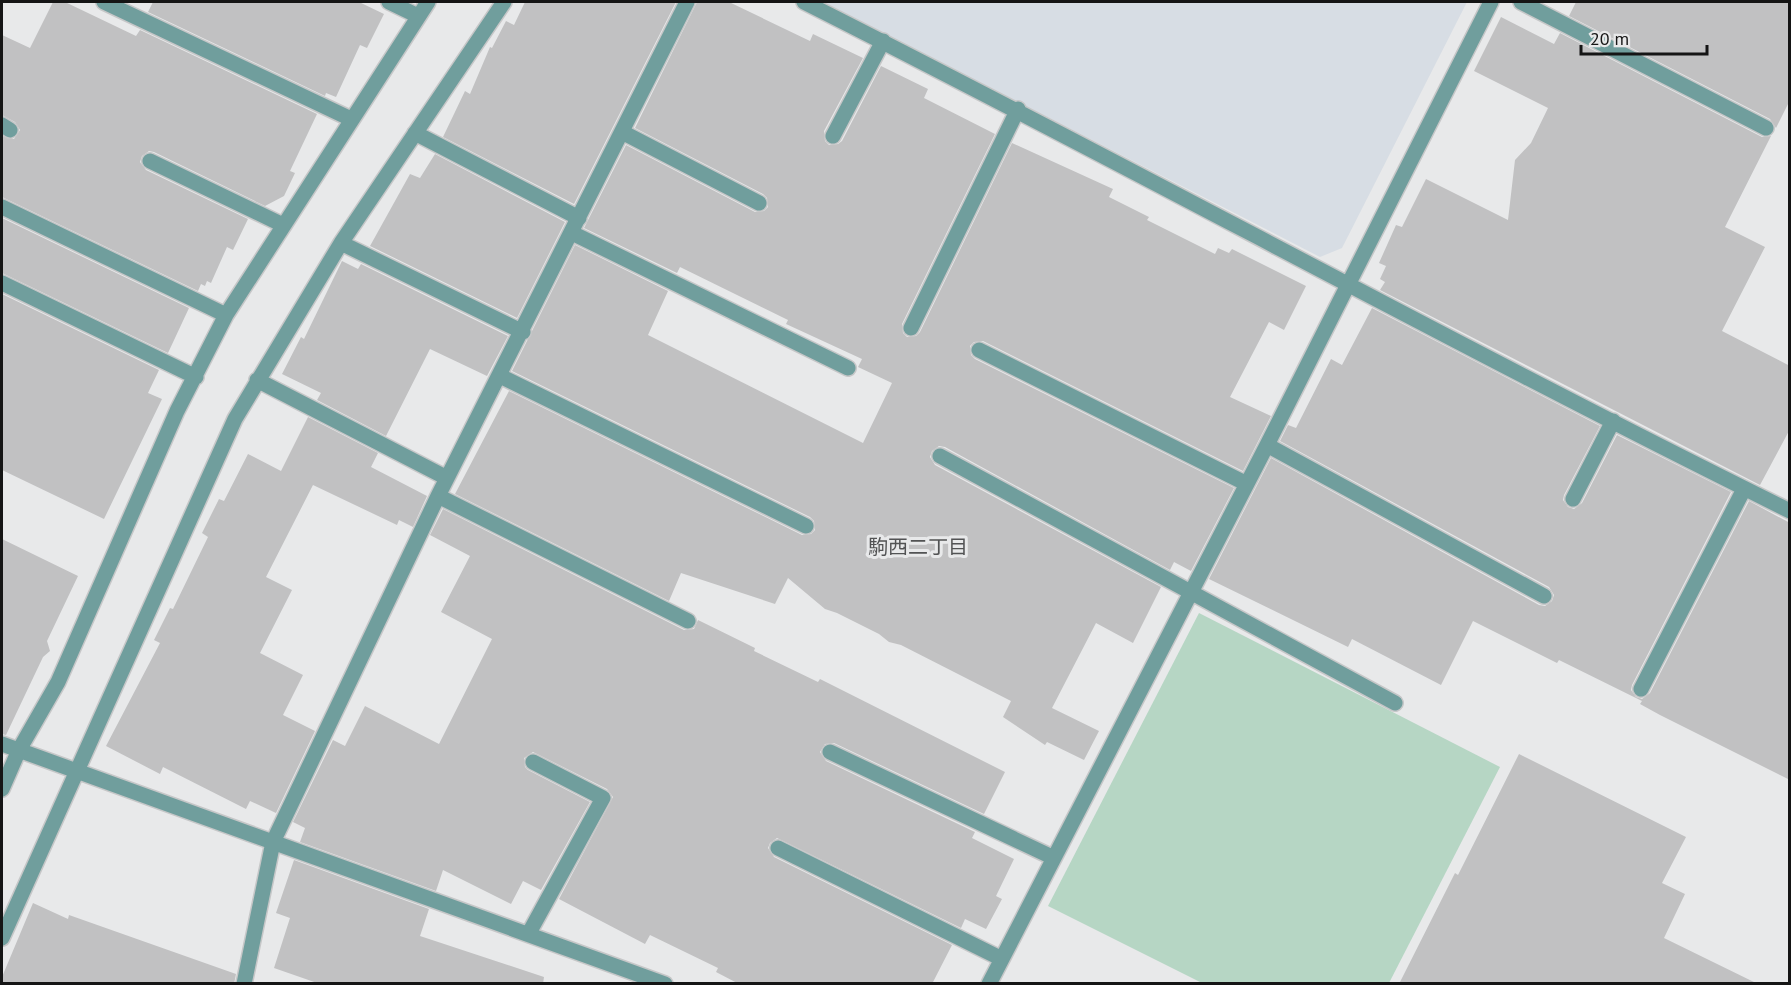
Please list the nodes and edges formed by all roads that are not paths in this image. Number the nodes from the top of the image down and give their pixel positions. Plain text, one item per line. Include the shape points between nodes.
1 (104, 2) edge
2 (389, 2) edge
3 (428, 2) edge
4 (504, 2) edge
5 (687, 2) edge
6 (804, 2) edge
7 (1491, 2) edge
8 (1521, 2) edge
9 (418, 16) junction
10 (883, 41) junction
11 (1018, 109) junction
12 (351, 119) junction
13 (1766, 128) dead end
14 (622, 132) junction
15 (415, 133) junction
16 (833, 136) dead end
17 (150, 161) dead end
18 (759, 203) dead end
19 (2, 207) edge
20 (579, 218) junction
21 (284, 225) junction
22 (572, 232) junction
23 (340, 243) junction
24 (2, 283) edge
25 (1346, 285) junction
26 (226, 315) junction
27 (911, 328) dead end
28 (523, 332) junction
29 (979, 350) dead end
30 (848, 368) dead end
31 (500, 376) junction
32 (196, 377) junction
33 (257, 380) junction
34 (1613, 421) junction
35 (1268, 445) junction
36 (940, 456) dead end
37 (447, 478) junction
38 (1247, 484) junction
39 (1744, 489) junction
40 (438, 496) junction
41 (1573, 499) dead end
42 (1790, 511) edge
43 (806, 526) dead end
44 (1190, 592) junction
45 (1544, 596) dead end
46 (688, 621) dead end
47 (1641, 689) dead end
48 (1395, 703) dead end
49 (2, 744) edge
50 (19, 750) junction
51 (830, 752) dead end
52 (533, 762) dead end
53 (75, 773) junction
54 (2, 789) edge
55 (273, 842) junction
56 (778, 848) dead end
57 (1053, 857) junction
58 (529, 933) junction
59 (2, 938) edge
60 (1002, 959) junction
61 (244, 984) edge
62 (665, 984) edge
63 (989, 984) edge

1 - 12 street
2 - 9 street
3 - 9 street
4 - 15 street
5 - 14 street
6 - 10 street
7 - 25 street
8 - 13 street
9 - 12 street
10 - 11 street
10 - 16 street
11 - 25 street
11 - 27 street
12 - 21 street
14 - 18 street
14 - 20 street
15 - 20 street
15 - 23 street
17 - 21 street
19 - 26 street
20 - 22 street
21 - 26 street
22 - 28 street
22 - 30 street
23 - 28 street
23 - 33 street
24 - 32 street
25 - 34 street
25 - 35 street
26 - 32 street
28 - 31 street
29 - 38 street
31 - 37 street
31 - 43 street
32 - 50 street via 177,411 58,681
33 - 37 street
33 - 53 street via 235,419
34 - 39 street
34 - 41 street
35 - 38 street
35 - 45 street
36 - 44 street
37 - 40 street
38 - 44 street
39 - 42 street
39 - 47 street
40 - 46 street
40 - 55 street
44 - 48 street
44 - 57 street
49 - 50 street
50 - 53 street
50 - 54 street
51 - 57 street
52 - 58 street via 603,798
53 - 55 street
53 - 59 street
55 - 58 street
55 - 61 street
56 - 60 street
57 - 60 street
58 - 62 street
60 - 63 street

